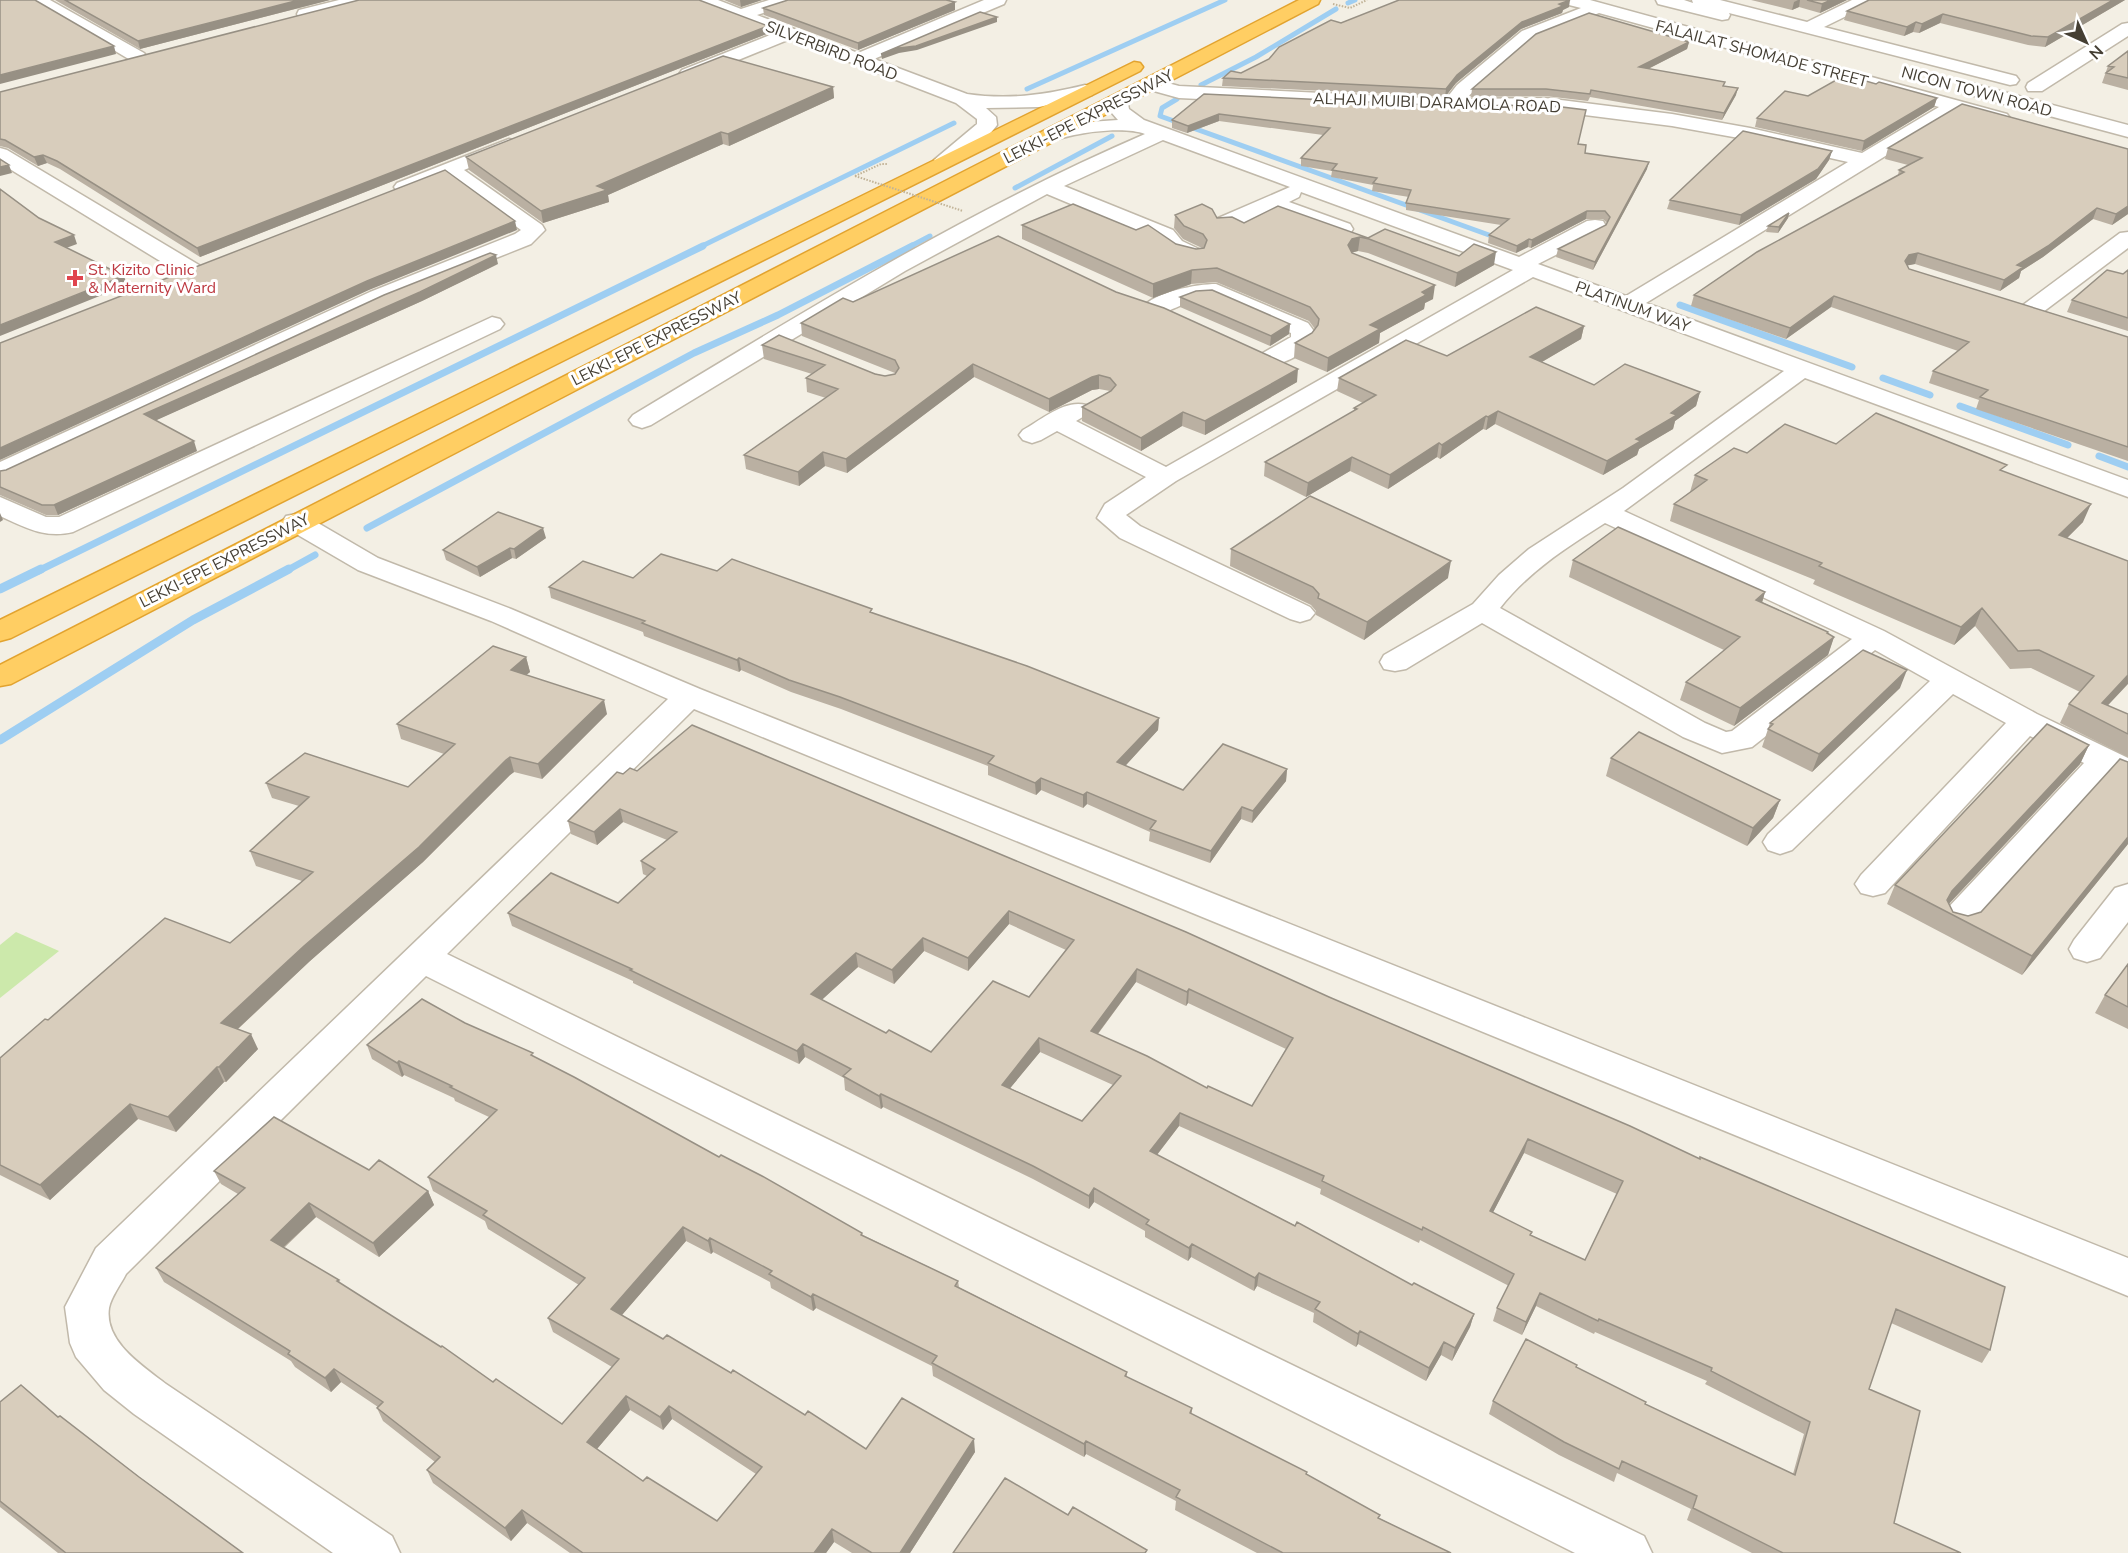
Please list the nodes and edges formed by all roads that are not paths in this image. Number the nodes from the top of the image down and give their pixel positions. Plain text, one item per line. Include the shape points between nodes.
1 (39, 0) edge
2 (359, 0) edge
3 (703, 0) edge
4 (786, 0) edge
5 (995, 0) edge
6 (1312, 0) edge
7 (1571, 0) edge
8 (1700, 0) edge
9 (1864, 0) edge
10 (1656, 1) edge
11 (1596, 8) junction
12 (739, 15) junction
13 (292, 17) edge
14 (1809, 28) junction
15 (2128, 28) edge
16 (788, 34) junction
17 (1782, 36) junction
18 (1802, 46) dead end
19 (160, 51) edge
20 (138, 57) junction
21 (1150, 59) dead end
22 (856, 60) junction
23 (115, 63) edge
24 (1882, 66) dead end
25 (668, 82) edge
26 (1149, 84) junction
27 (2035, 87) junction
28 (1085, 91) junction
29 (2055, 92) dead end
30 (1957, 96) junction
31 (1123, 98) junction
32 (963, 99) junction
33 (1451, 105) junction
34 (2012, 121) edge
35 (1137, 124) junction
36 (2128, 131) edge
37 (1163, 133) junction
38 (1049, 136) junction
39 (526, 139) edge
40 (0, 154) edge
41 (944, 160) junction
42 (1865, 160) junction
43 (450, 169) junction
44 (1047, 186) junction
45 (1307, 186) junction
46 (385, 194) edge
47 (1271, 203) junction
48 (968, 219) junction
49 (1224, 224) edge
50 (1595, 226) dead end
51 (1358, 235) edge
52 (994, 237) edge
53 (2128, 238) edge
54 (1193, 255) edge
55 (213, 262) edge
56 (1526, 267) junction
57 (191, 270) junction
58 (170, 278) edge
59 (1440, 291) dead end
60 (1471, 303) junction
61 (1627, 304) junction
62 (2031, 310) edge
63 (1183, 319) edge
64 (492, 324) dead end
65 (1248, 349) edge
66 (1270, 358) junction
67 (1802, 369) junction
68 (1311, 377) junction
69 (1100, 398) edge
70 (642, 420) dead end
71 (1057, 422) junction
72 (1032, 435) dead end
73 (0, 472) edge
74 (1167, 476) junction
75 (2128, 489) edge
76 (0, 505) edge
77 (1604, 512) junction
78 (296, 522) junction
79 (1483, 610) junction
80 (1299, 614) dead end
81 (0, 632) edge
82 (1873, 637) junction
83 (1395, 662) dead end
84 (0, 677) edge
85 (1950, 679) junction
86 (689, 696) junction
87 (2026, 721) junction
88 (2117, 765) edge
89 (1780, 842) dead end
90 (1873, 884) dead end
91 (2128, 897) edge
92 (1958, 920) edge
93 (2087, 949) dead end
94 (422, 958) junction
95 (2128, 1277) edge
96 (375, 1553) edge
97 (1627, 1553) edge

1 - 20 street
2 - 13 street
3 - 12 street, SILVERBIRD ROAD
4 - 12 street
5 - 22 street
6 - 26 highway, LEKKI-EPE EXPRESSWAY
7 - 11 street, FALAILAT SHOMADE STREET
8 - 14 street
9 - 14 street
10 - 17 street, NICON TOWN ROAD via 1734,22 1743,30
11 - 30 street, FALAILAT SHOMADE STREET
11 - 33 street via 1528,35 1464,89
12 - 16 street, SILVERBIRD ROAD
14 - 27 street
15 - 27 street
16 - 22 street, SILVERBIRD ROAD
16 - 25 street
17 - 18 street, NICON TOWN ROAD
17 - 24 street, NICON TOWN ROAD
19 - 20 street
20 - 23 street
21 - 28 highway, LEKKI-EPE EXPRESSWAY
22 - 32 street, SILVERBIRD ROAD
26 - 31 highway, LEKKI-EPE EXPRESSWAY
26 - 33 street, ALHAJI MUIBI DARAMOLA ROAD via 1179,92
27 - 29 street
28 - 32 street via 1051,102 1020,105
28 - 41 highway, LEKKI-EPE EXPRESSWAY
30 - 34 street, FALAILAT SHOMADE STREET
30 - 36 street, NICON TOWN ROAD
30 - 42 street
31 - 35 street, PLATINUM WAY via 1118,104 1120,112
31 - 38 highway, LEKKI-EPE EXPRESSWAY
32 - 41 street via 986,117 987,125
33 - 42 street, ALHAJI MUIBI DARAMOLA ROAD via 1545,104 1672,120
35 - 37 street, PLATINUM WAY
35 - 38 street, PLATINUM WAY via 1075,129
37 - 44 street
37 - 45 street, PLATINUM WAY
38 - 78 highway, LEKKI-EPE EXPRESSWAY
39 - 43 street
40 - 57 street
41 - 81 highway, LEKKI-EPE EXPRESSWAY
42 - 61 street
43 - 46 street
43 - 73 street via 534,230 524,238 378,297
44 - 48 street
44 - 54 street via 1165,235 1174,246
45 - 47 street
45 - 56 street, PLATINUM WAY
47 - 49 street
47 - 51 street
48 - 52 street
48 - 70 street via 790,342
50 - 56 street
53 - 62 street
55 - 57 street
56 - 60 street
56 - 61 street, PLATINUM WAY
57 - 58 street
59 - 60 street
60 - 68 street
61 - 67 street, PLATINUM WAY
63 - 66 street via 1143,304 1202,290 1216,291 1300,328 1304,333 1302,341
64 - 76 street via 63,526 41,525
65 - 66 street
66 - 68 street
67 - 75 street, PLATINUM WAY
67 - 77 street
68 - 74 street
69 - 71 street
71 - 72 street
71 - 74 street
74 - 80 street via 1115,510 1112,518 1130,532
77 - 79 street via 1537,556
77 - 82 street
78 - 84 highway, LEKKI-EPE EXPRESSWAY
78 - 86 street via 368,564 501,615
79 - 82 street via 1722,743 1741,740
79 - 83 street
82 - 85 street
85 - 87 street
85 - 89 street
86 - 94 street
86 - 95 street
87 - 88 street
87 - 90 street
88 - 92 street
91 - 93 street
94 - 96 street via 111,1262 87,1307 92,1343 120,1375
94 - 97 street

